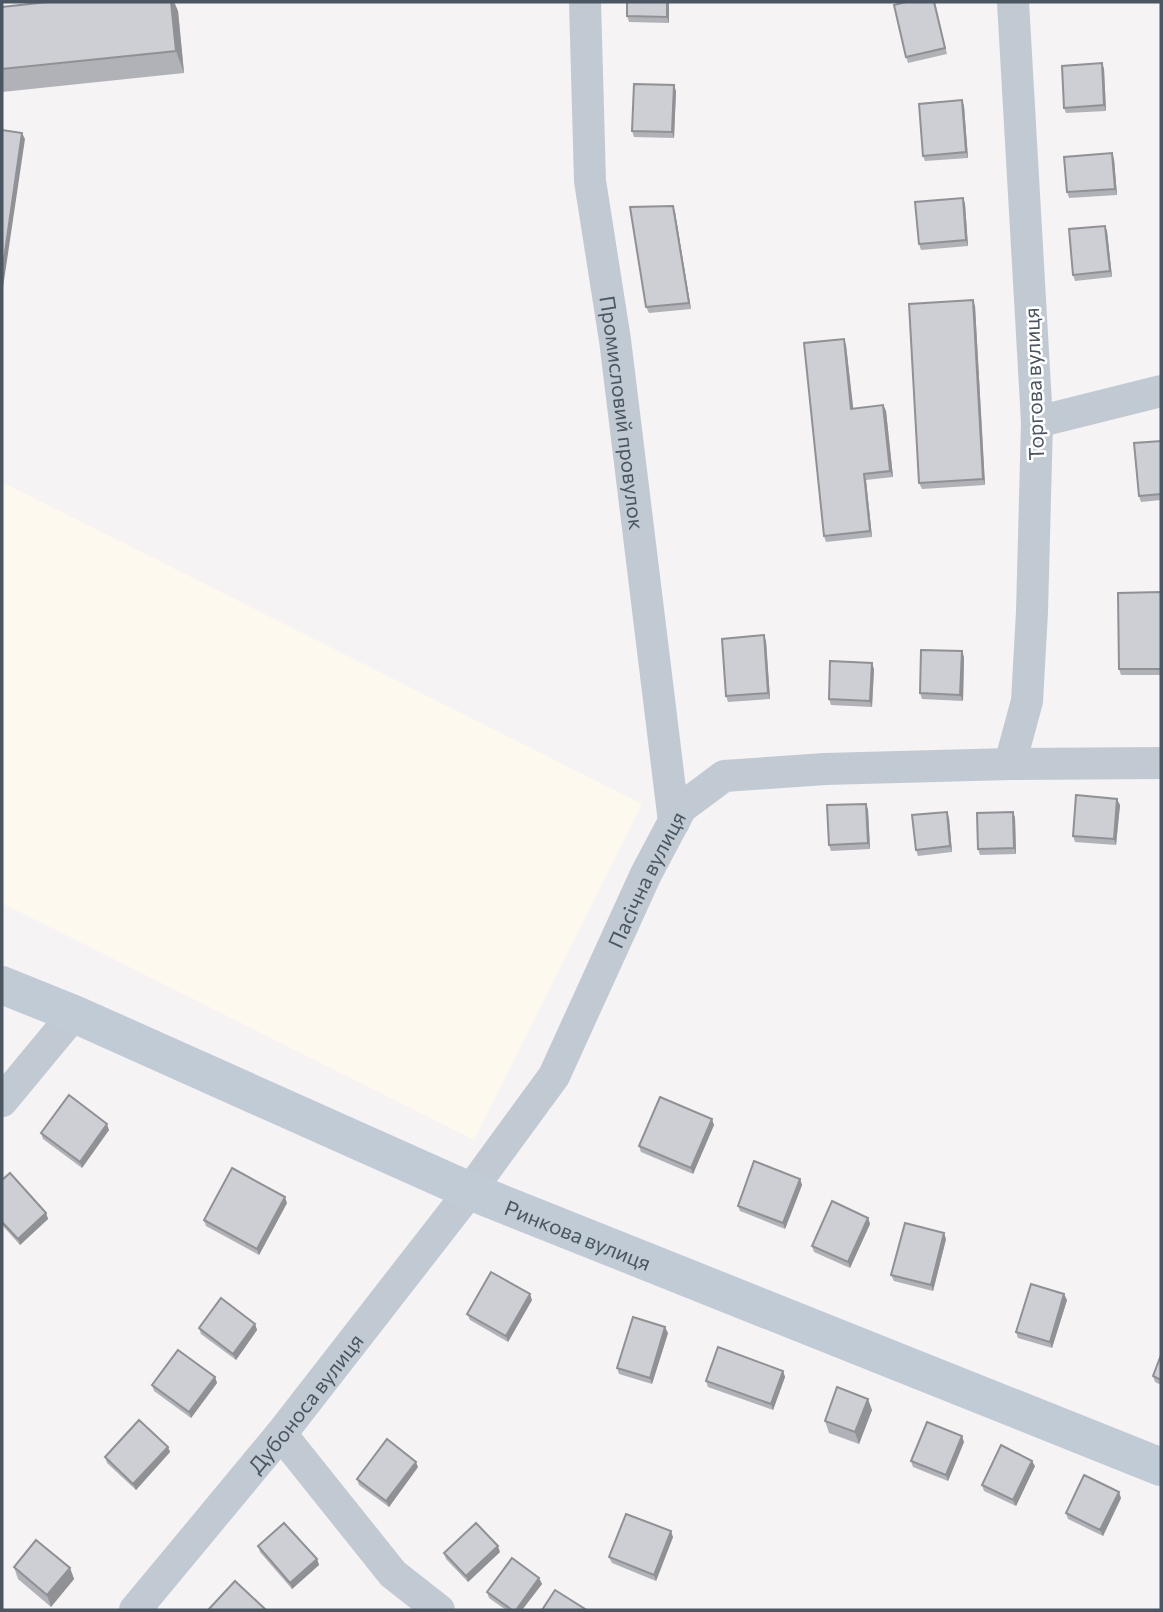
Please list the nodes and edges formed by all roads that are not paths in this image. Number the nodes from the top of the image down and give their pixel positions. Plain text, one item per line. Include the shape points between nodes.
1 (585, 2) edge
2 (1013, 2) edge
3 (1161, 391) edge
4 (1037, 422) junction
5 (1161, 763) edge
6 (1010, 764) junction
7 (674, 822) junction
8 (2, 985) edge
9 (74, 1014) junction
10 (2, 1101) edge
11 (470, 1191) junction
12 (281, 1434) junction
13 (1161, 1467) edge
14 (135, 1610) edge
15 (439, 1610) edge

1 - 7 street, Промисловий провулок via 590,181 615,340
2 - 4 street, Торгова вулиця
3 - 4 street
4 - 6 street, Торгова вулиця via 1027,701
5 - 6 street, Пасічна вулиця
6 - 7 street, Пасічна вулиця via 724,776 681,808
7 - 11 street, Пасічна вулиця via 554,1076
8 - 9 main road, Ринкова вулиця
9 - 10 street
9 - 11 main road, Ринкова вулиця
11 - 12 street, Дубоноса вулиця
11 - 13 main road, Ринкова вулиця
12 - 14 street, Дубоноса вулиця
12 - 15 street via 393,1574

